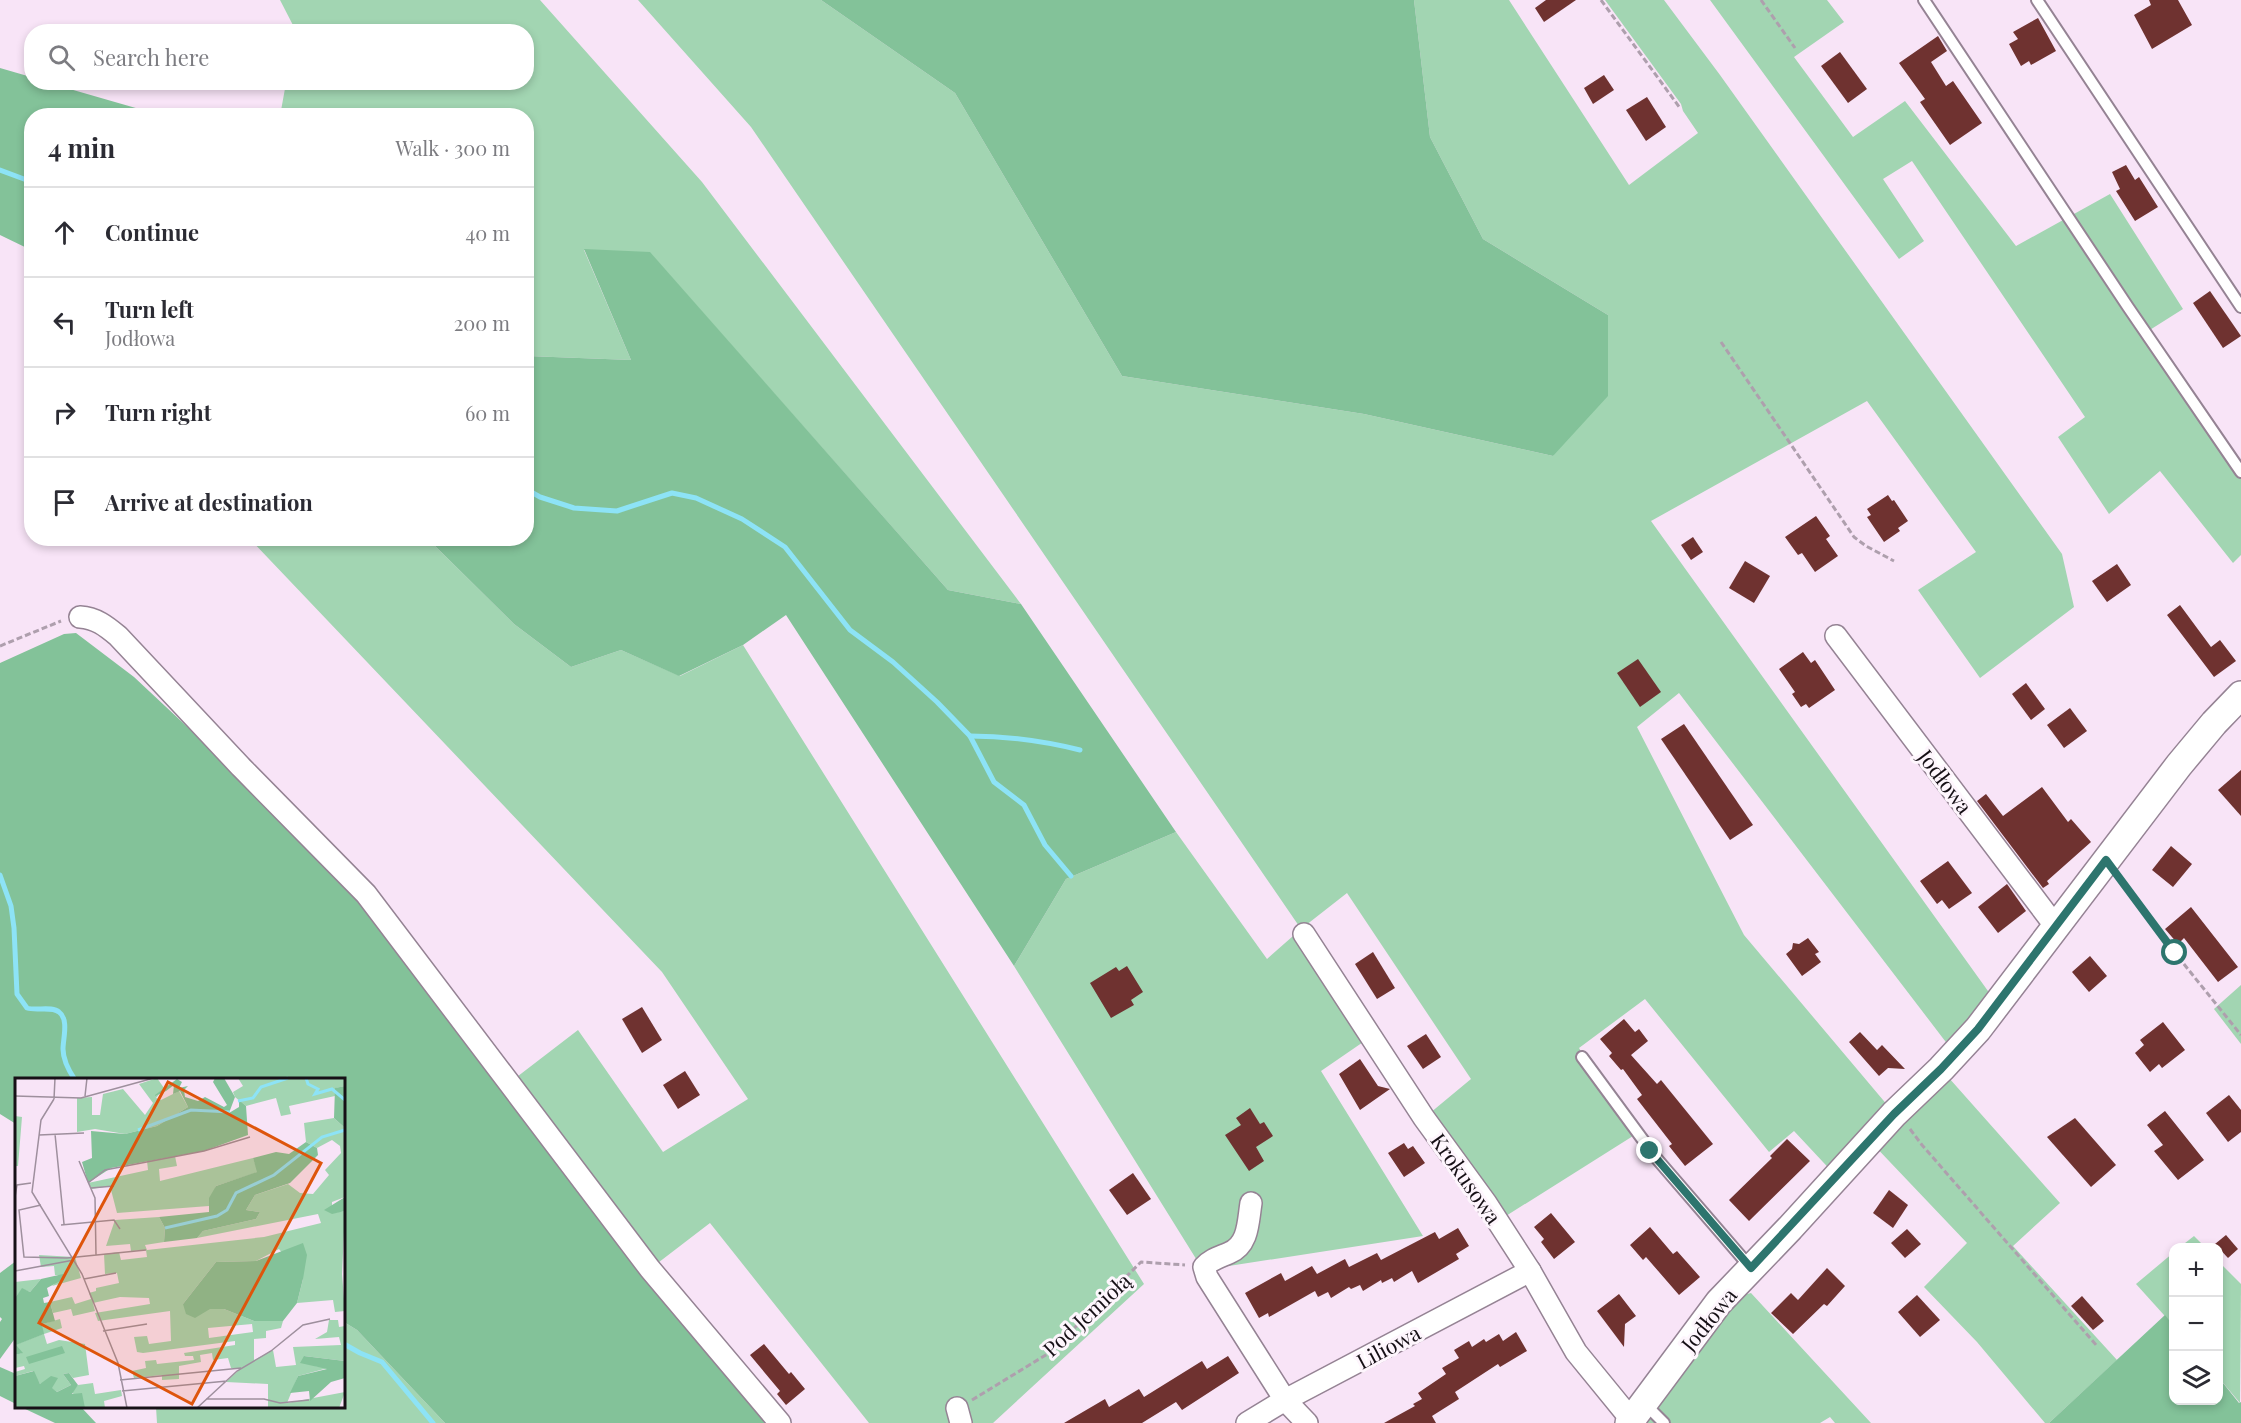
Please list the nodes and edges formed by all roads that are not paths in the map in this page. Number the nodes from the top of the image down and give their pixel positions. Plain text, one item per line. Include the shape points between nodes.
1 (1924, 0) edge
2 (2037, 0) edge
3 (2241, 307) edge
4 (2241, 472) edge
5 (80, 616) road end
6 (1836, 636) dead end
7 (2241, 695) edge
8 (2056, 927) junction
9 (1304, 934) dead end
10 (1582, 1057) dead end
11 (1251, 1203) dead end
12 (1751, 1268) junction
13 (1530, 1271) junction
14 (1285, 1400) junction
15 (1635, 1417) edge
16 (780, 1423) edge
17 (1246, 1423) edge
18 (1307, 1423) edge
19 (1664, 1423) edge

1 - 4 lane
2 - 3 lane
5 - 16 street via 104,624 118,636 366,894 643,1260
6 - 8 street, Jodłowa
7 - 8 street, Jodłowa via 2179,765
8 - 12 street, Jodłowa via 1978,1029
9 - 13 street, Krokusowa
10 - 12 lane via 1657,1159
11 - 14 street via 1241,1245 1204,1267 1207,1278
12 - 15 street, Jodłowa via 1719,1302
13 - 14 street, Liliowa
13 - 15 street, Krokusowa via 1576,1352
14 - 17 street, Liliowa
14 - 18 street
15 - 19 lane

